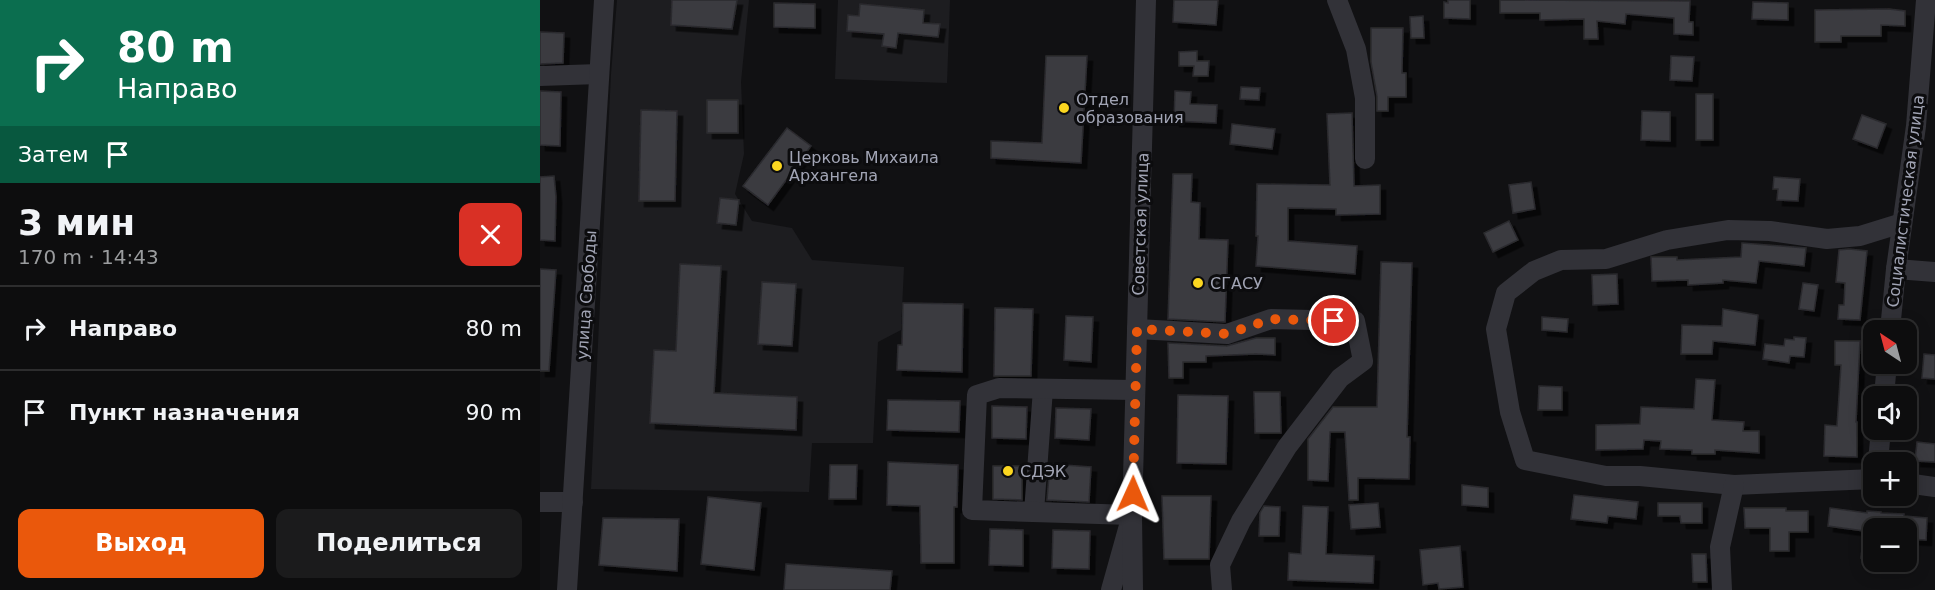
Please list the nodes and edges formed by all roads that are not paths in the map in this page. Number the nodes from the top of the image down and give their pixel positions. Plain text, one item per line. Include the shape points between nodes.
1 (604, 0) edge
2 (1146, 0) edge
3 (1337, 0) edge
4 (1926, 0) edge
5 (599, 74) junction
6 (540, 76) edge
7 (1365, 159) dead end
8 (1902, 223) junction
9 (1896, 269) junction
10 (1935, 272) edge
11 (1891, 320) edge
12 (1137, 329) junction
13 (1043, 389) junction
14 (1135, 390) junction
15 (1863, 479) edge
16 (1734, 485) junction
17 (1917, 485) edge
18 (1935, 487) edge
19 (540, 502) edge
20 (573, 502) junction
21 (1034, 512) junction
22 (1132, 515) junction
23 (567, 590) edge
24 (1111, 590) edge
25 (1133, 590) edge
26 (1222, 590) edge
27 (1722, 590) edge

1 - 5 street, улица Свободы
2 - 12 street, Советская улица
3 - 7 street via 1356,49 1365,98
4 - 8 street, Социалистическая улица via 1916,126
5 - 6 street
5 - 20 street, улица Свободы
8 - 9 street, Социалистическая улица
8 - 16 street via 1860,236 1827,238 1728,230 1667,240 1606,259 1561,260 1534,271 1506,293 1496,329 1510,412 1525,460 1606,476
9 - 10 street
9 - 11 street, Социалистическая улица
12 - 14 street, Советская улица
12 - 26 street via 1227,334 1271,319 1355,321 1363,361 1340,378 1287,447 1241,521 1220,564
13 - 14 street
13 - 21 street
13 - 21 street via 999,388 977,395 972,510
14 - 22 street, Советская улица
15 - 16 street
16 - 27 street via 1720,547
17 - 18 street
19 - 20 street
20 - 23 street, улица Свободы
21 - 22 street
22 - 24 street, Советская улица
22 - 25 street

